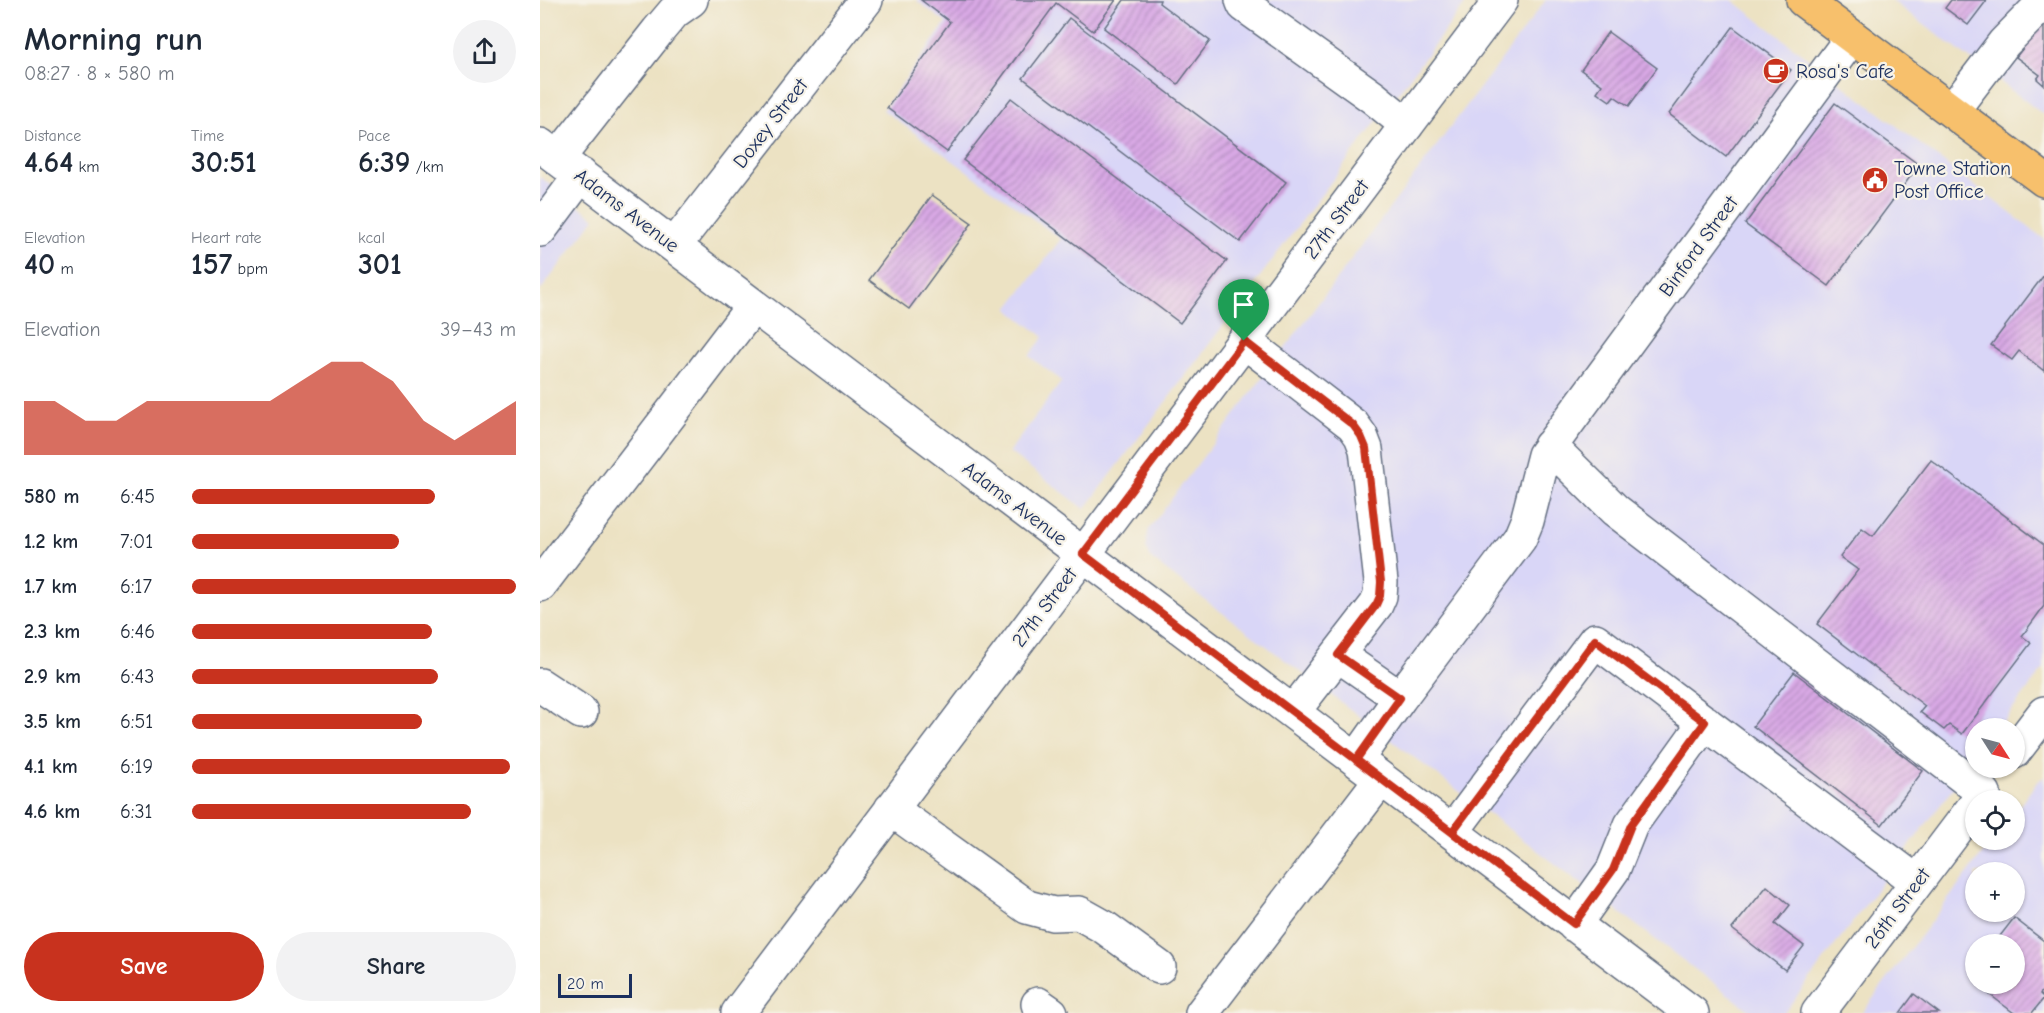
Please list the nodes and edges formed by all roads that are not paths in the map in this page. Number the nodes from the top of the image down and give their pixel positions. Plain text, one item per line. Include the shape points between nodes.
1 (691, 0) edge
2 (866, 0) edge
3 (1242, 0) edge
4 (1803, 0) edge
5 (1494, 2) edge
6 (2044, 2) edge
7 (1852, 37) junction
8 (1952, 111) junction
9 (1407, 124) junction
10 (560, 159) edge
11 (2044, 180) edge
12 (540, 230) edge
13 (674, 246) junction
14 (753, 306) junction
15 (1244, 341) junction
16 (1547, 451) junction
17 (1083, 554) junction
18 (540, 585) edge
19 (1338, 655) junction
20 (540, 685) edge
21 (1400, 698) junction
22 (581, 712) dead end
23 (1293, 712) junction
24 (1705, 722) junction
25 (1369, 769) junction
26 (1982, 790) edge
27 (891, 809) junction
28 (1965, 818) edge
29 (1452, 832) junction
30 (1917, 882) junction
31 (1574, 924) junction
32 (1159, 967) dead end
33 (738, 1013) edge
34 (1202, 1013) edge
35 (1692, 1013) edge
36 (1818, 1013) edge

1 - 10 street via 658,31
2 - 13 street, Doxey Street
3 - 9 street
4 - 7 main road
5 - 9 street, 27th Street
6 - 8 street via 2004,44
7 - 8 main road
7 - 16 street, Binford Street
8 - 11 main road
9 - 15 street, 27th Street
10 - 12 street
10 - 13 street, Adams Avenue
13 - 14 street, Adams Avenue
14 - 17 street, Adams Avenue
14 - 18 street
15 - 17 street, 27th Street
15 - 19 street via 1353,425 1366,448 1380,596
16 - 21 street via 1520,538
16 - 26 street via 1615,510
17 - 23 street, Adams Avenue
17 - 27 street, 27th Street
19 - 21 street
19 - 23 street
20 - 22 street
21 - 25 street
23 - 25 street, Adams Avenue
24 - 29 street via 1595,640
24 - 30 street
24 - 31 street via 1631,825 1613,870
25 - 29 street, Adams Avenue
25 - 34 street
27 - 32 street via 1028,907 1053,914 1080,913
27 - 33 street, 27th Street
28 - 30 street, 26th Street
29 - 31 street, Adams Avenue
30 - 36 street, 26th Street
31 - 35 street, Adams Avenue

